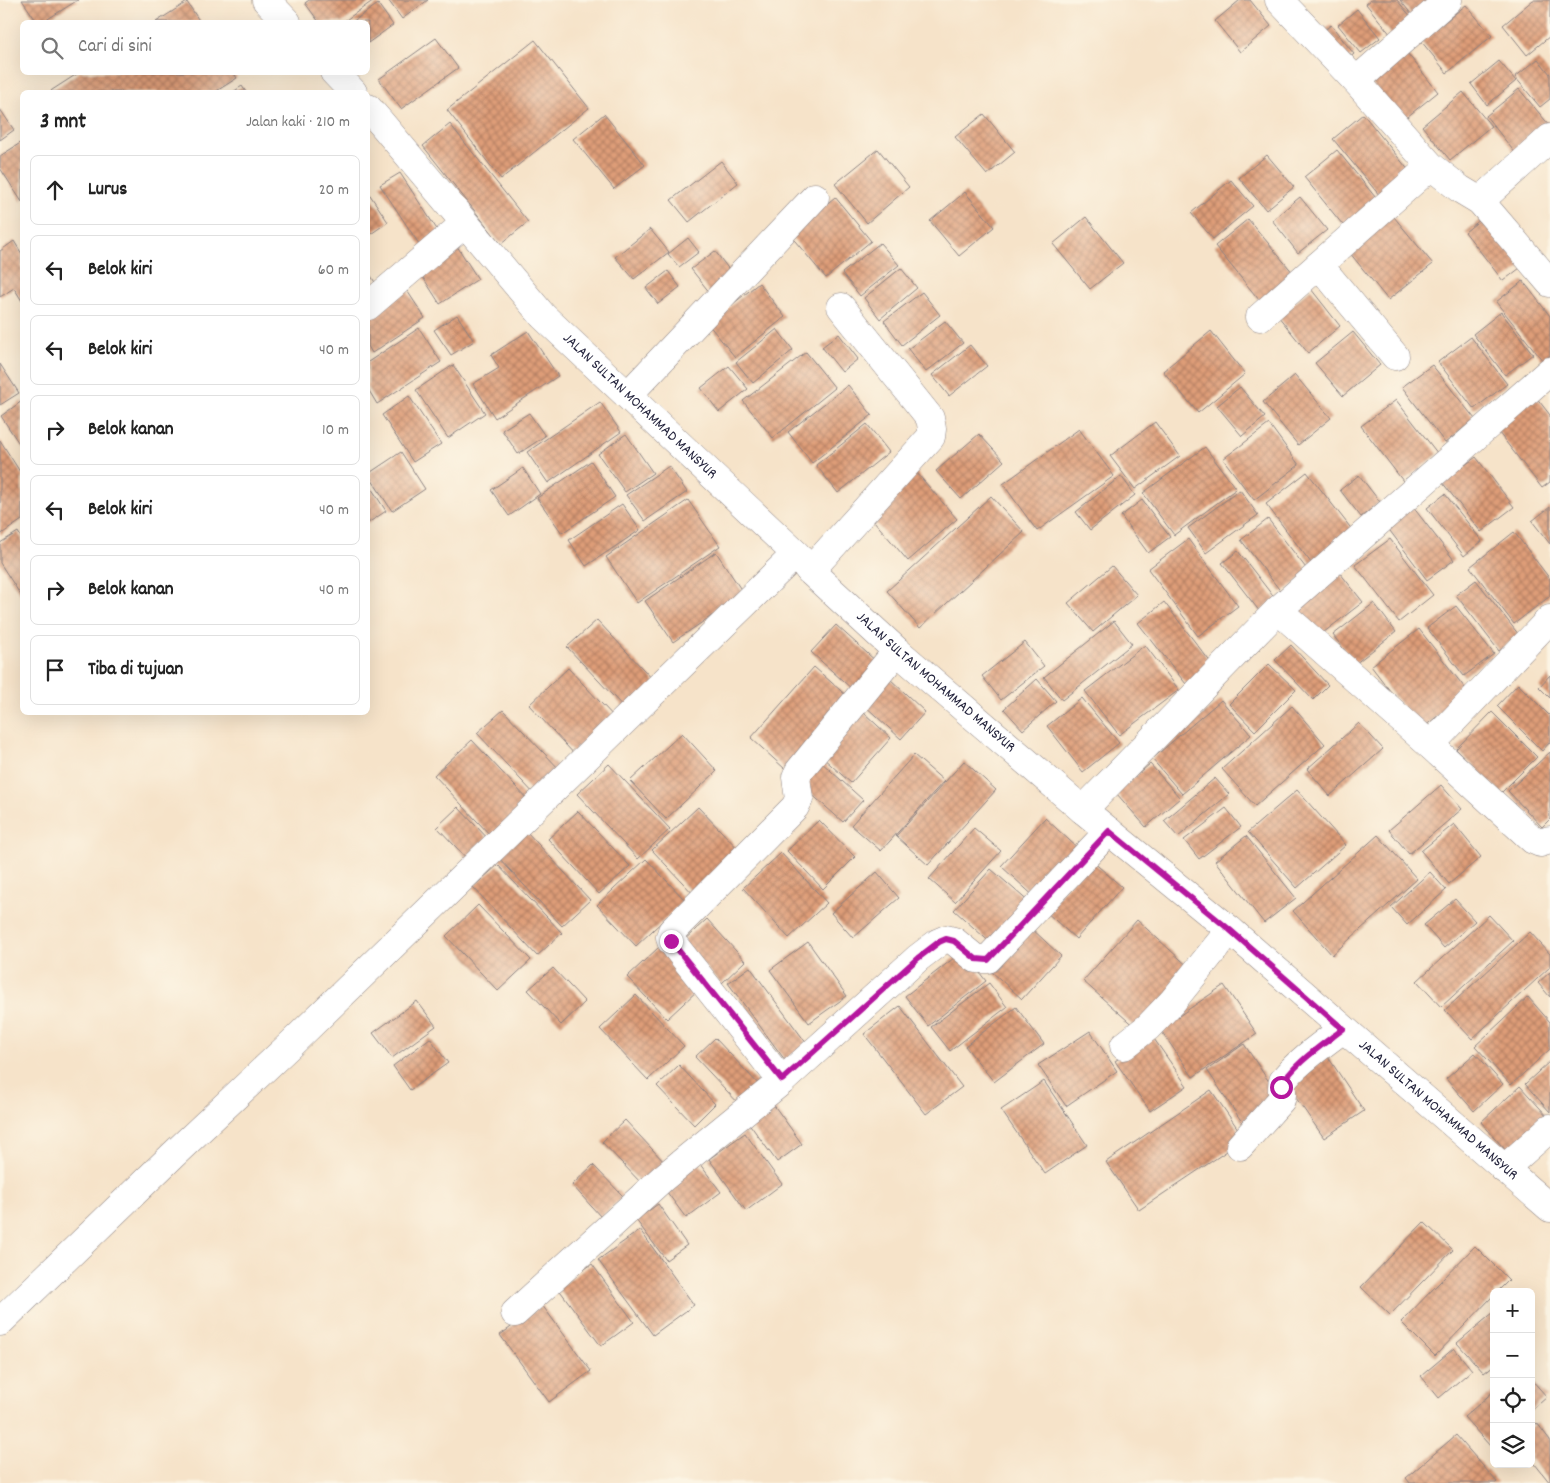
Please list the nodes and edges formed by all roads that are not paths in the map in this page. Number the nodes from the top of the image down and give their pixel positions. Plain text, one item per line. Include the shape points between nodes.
1 (266, 0) edge
2 (1279, 0) edge
3 (1448, 0) edge
4 (285, 20) edge
5 (337, 75) edge
6 (1356, 81) junction
7 (350, 90) edge
8 (370, 110) edge
9 (1550, 138) edge
10 (1431, 166) junction
11 (816, 197) dead end
12 (1480, 201) junction
13 (469, 229) junction
14 (1320, 265) junction
15 (1550, 283) edge
16 (370, 304) edge
17 (841, 307) dead end
18 (1260, 317) dead end
19 (1395, 356) dead end
20 (1550, 371) edge
21 (628, 395) junction
22 (803, 562) junction
23 (1278, 610) junction
24 (1550, 619) edge
25 (897, 651) junction
26 (1430, 745) junction
27 (1084, 810) junction
28 (1109, 831) junction
29 (1550, 840) edge
30 (1230, 930) junction
31 (1343, 1029) junction
32 (1124, 1046) dead end
33 (782, 1080) junction
34 (1550, 1128) edge
35 (1240, 1146) dead end
36 (1504, 1169) junction
37 (1550, 1208) edge
38 (515, 1312) dead end
39 (0, 1322) edge

1 - 4 street
2 - 6 street
3 - 6 street
5 - 7 street
6 - 10 street
8 - 13 street, JALAN SULTAN MOHAMMAD MANSYUR
9 - 12 street
10 - 12 street
10 - 14 street
11 - 21 street
12 - 15 street
13 - 16 street
13 - 21 street, JALAN SULTAN MOHAMMAD MANSYUR via 543,316
14 - 18 street
14 - 19 street
17 - 22 street via 930,418 931,437
20 - 23 street
21 - 22 street, JALAN SULTAN MOHAMMAD MANSYUR
22 - 25 street, JALAN SULTAN MOHAMMAD MANSYUR
22 - 39 street
23 - 26 street
23 - 27 street
24 - 26 street
25 - 27 street, JALAN SULTAN MOHAMMAD MANSYUR
25 - 33 street via 799,771 795,807 672,931 670,937
26 - 29 street via 1533,840 1540,843
27 - 28 street, JALAN SULTAN MOHAMMAD MANSYUR
28 - 30 street, JALAN SULTAN MOHAMMAD MANSYUR
28 - 33 street via 988,960 976,959 954,941 946,939 939,942
30 - 31 street, JALAN SULTAN MOHAMMAD MANSYUR
30 - 32 street via 1172,1002
31 - 35 street via 1284,1080 1281,1100
31 - 36 street, JALAN SULTAN MOHAMMAD MANSYUR
33 - 38 street via 662,1178
34 - 36 street
36 - 37 street, JALAN SULTAN MOHAMMAD MANSYUR

